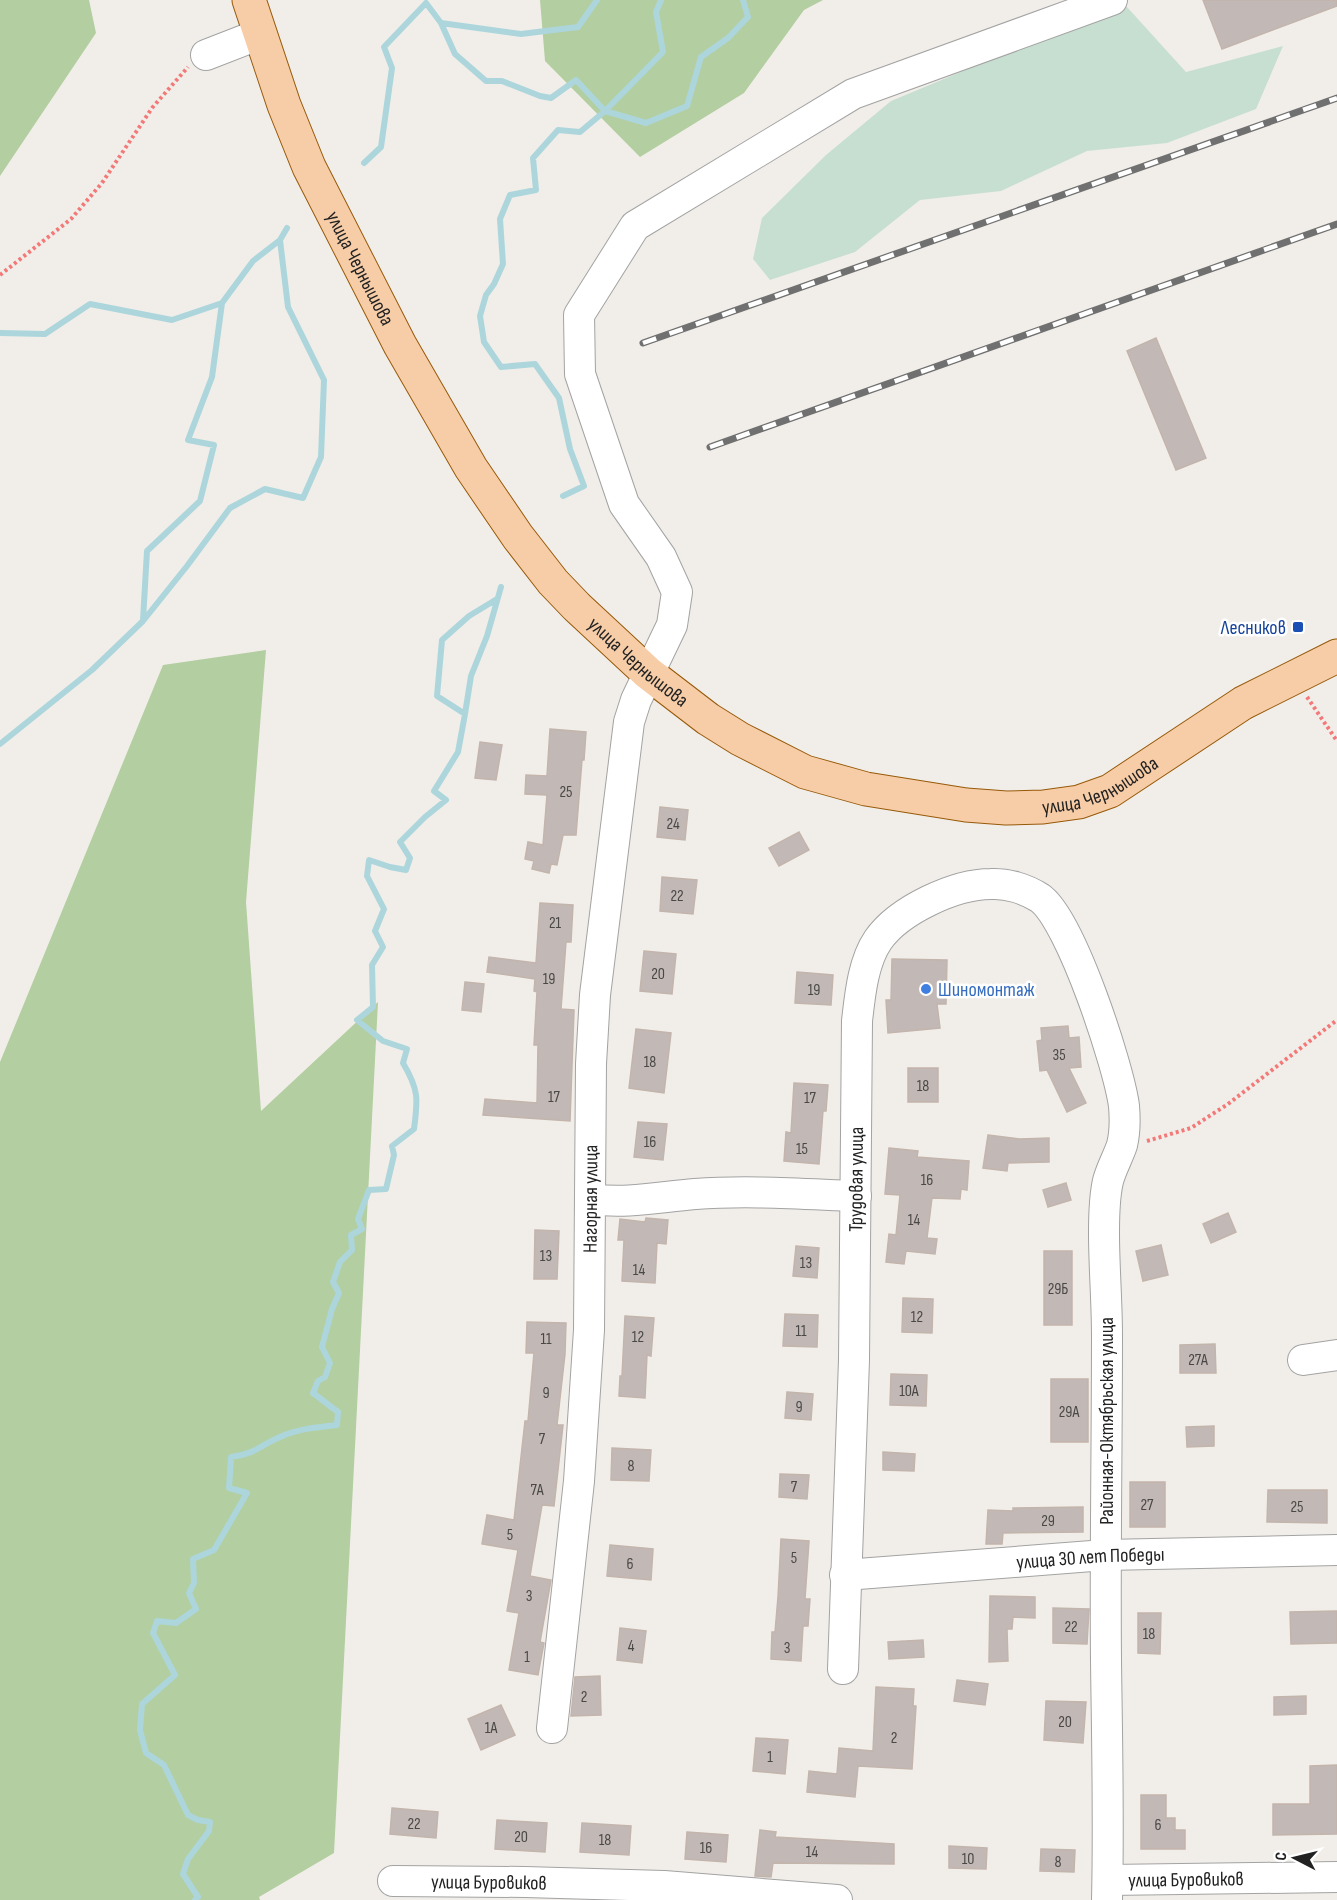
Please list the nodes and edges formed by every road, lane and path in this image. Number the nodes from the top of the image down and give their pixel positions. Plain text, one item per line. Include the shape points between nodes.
1 (249, 0) edge
2 (1112, 0) edge
3 (260, 34) junction
4 (206, 55) joint
5 (0, 275) edge
6 (1337, 656) edge
7 (648, 673) junction
8 (1294, 676) junction
9 (1337, 741) edge
10 (1074, 954) joint
11 (1337, 1020) edge
12 (1122, 1145) junction
13 (856, 1196) junction
14 (590, 1199) junction
15 (1337, 1355) edge
16 (1303, 1360) dead end
17 (1337, 1550) edge
18 (1105, 1554) junction
19 (845, 1575) junction
20 (843, 1669) dead end
21 (552, 1728) dead end
22 (1337, 1877) edge
23 (393, 1881) dead end
24 (1107, 1890) edge
25 (837, 1900) edge

1 - 3 main road, улица Чернышова
2 - 7 street, Нагорная улица via 853,94 636,226 579,315 580,374 624,504 661,557 677,592 672,625
3 - 4 street
3 - 7 main road, улица Чернышова via 309,167 400,345 471,468 553,582
4 - 5 path via 188,67 152,108 102,183 71,219
6 - 8 main road, улица Чернышова
7 - 8 main road, улица Чернышова via 716,724 805,772 876,791 1006,808 1079,802 1110,791 1243,703
7 - 14 street, Нагорная улица via 629,722 595,995
8 - 9 path
10 - 12 street, Районная-Октябрьская улица via 1117,1076 1124,1106
10 - 13 street, Трудовая улица via 1063,928 1042,900 1026,891 992,883 955,890 926,903 901,918 878,941 867,968 857,1021
11 - 12 path via 1191,1128 1153,1141
12 - 18 street, Районная-Октябрьская улица via 1105,1202
13 - 14 street via 744,1193 615,1202
13 - 19 street, Трудовая улица
14 - 21 street, Нагорная улица via 589,1330 579,1481
15 - 16 street
17 - 18 street, улица 30 лет Победы
18 - 19 street, улица 30 лет Победы
18 - 24 street, Районная-Октябрьская улица
19 - 20 street, Трудовая улица
22 - 24 street, улица Буровиков
23 - 25 street, улица Буровиков via 664,1886

